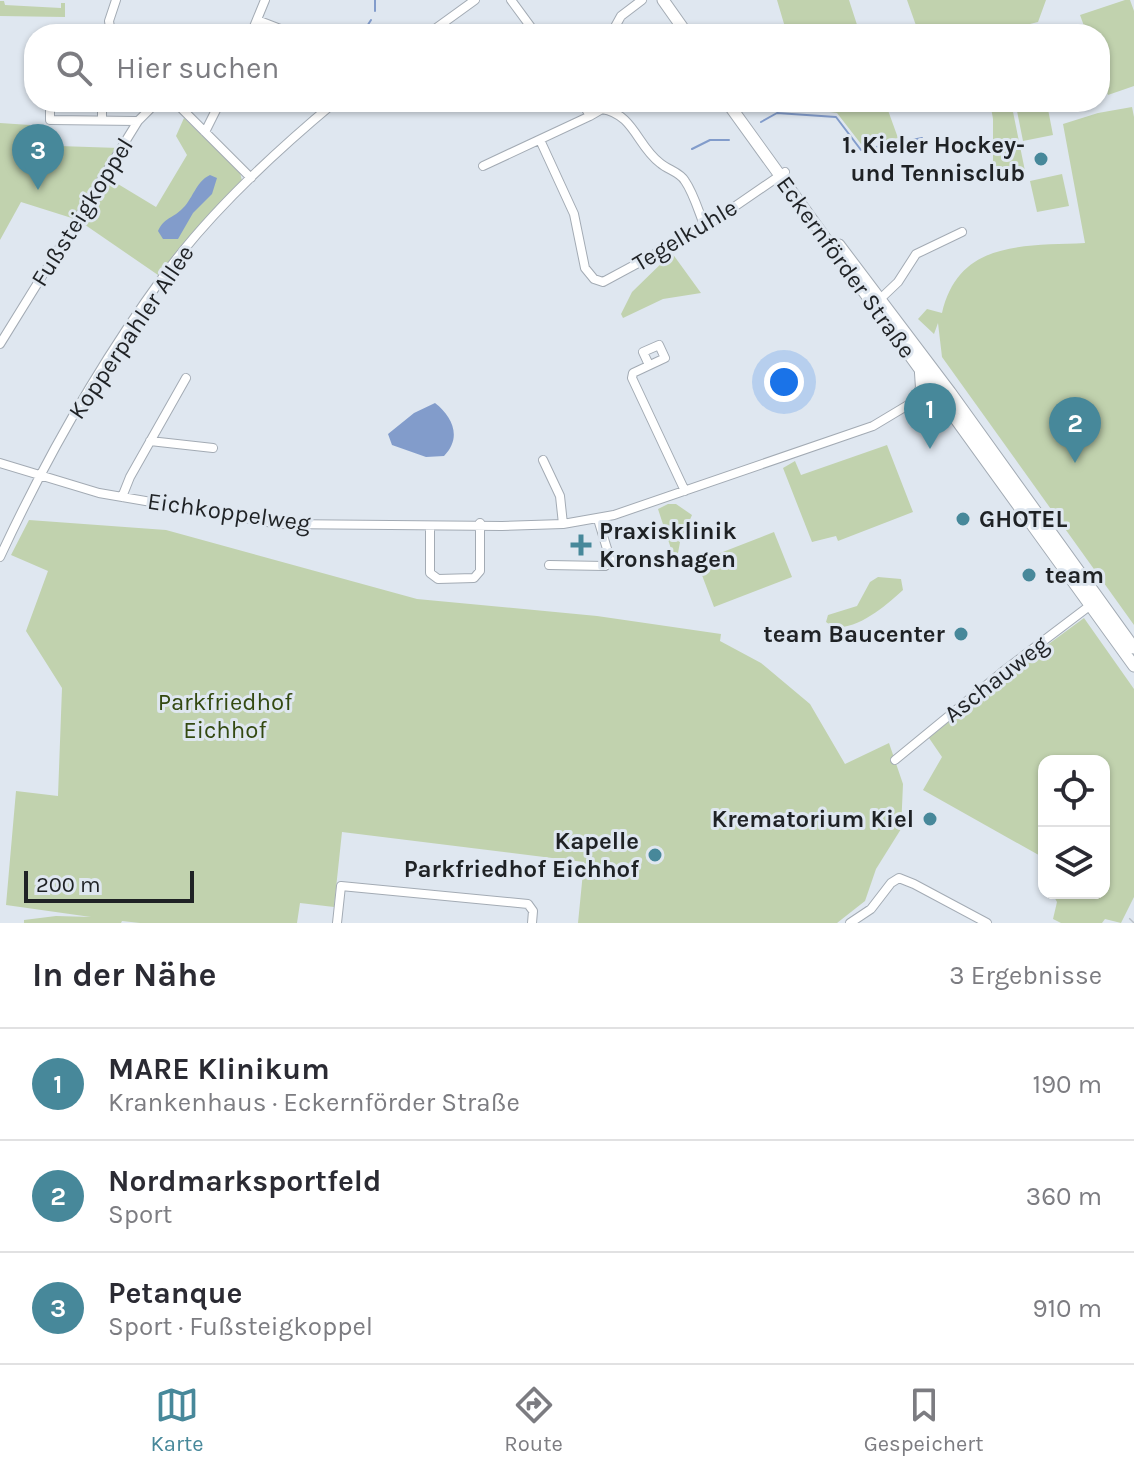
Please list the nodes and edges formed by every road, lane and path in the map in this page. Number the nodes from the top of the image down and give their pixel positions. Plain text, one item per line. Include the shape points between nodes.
1 (116, 0) edge
2 (265, 0) edge
3 (475, 0) edge
4 (511, 0) edge
5 (642, 0) edge
6 (653, 0) edge
7 (663, 0) edge
8 (257, 20) junction
9 (111, 24) edge
10 (255, 24) edge
11 (267, 24) edge
12 (442, 24) edge
13 (529, 24) edge
14 (617, 24) edge
15 (671, 24) edge
16 (680, 24) edge
17 (50, 112) edge
18 (102, 112) edge
19 (147, 112) edge
20 (185, 112) edge
21 (215, 112) edge
22 (324, 112) edge
23 (588, 112) edge
24 (594, 112) edge
25 (614, 112) edge
26 (735, 112) edge
27 (742, 112) edge
28 (590, 116) junction
29 (102, 120) junction
30 (138, 121) junction
31 (205, 132) junction
32 (540, 140) junction
33 (483, 166) dead end
34 (782, 174) junction
35 (251, 178) junction
36 (705, 227) junction
37 (962, 232) dead end
38 (877, 302) junction
39 (0, 344) edge
40 (915, 361) junction
41 (649, 365) dead end
42 (186, 378) dead end
43 (939, 386) junction
44 (915, 398) junction
45 (150, 441) junction
46 (213, 448) dead end
47 (543, 460) dead end
48 (0, 463) edge
49 (40, 474) junction
50 (685, 491) junction
51 (122, 497) junction
52 (598, 519) junction
53 (480, 524) junction
54 (563, 524) junction
55 (430, 526) junction
56 (0, 557) edge
57 (549, 565) dead end
58 (1094, 602) junction
59 (1134, 648) edge
60 (1134, 666) edge
61 (895, 760) dead end
62 (337, 923) edge
63 (532, 923) edge
64 (850, 923) edge
65 (987, 923) edge

1 - 9 street
2 - 8 street
3 - 12 street
4 - 13 street
5 - 14 street
6 - 15 main road
7 - 16 main road
8 - 10 street
8 - 11 street
17 - 29 street via 50,120
18 - 29 street
19 - 30 street, Fußsteigkoppel
20 - 31 street
21 - 31 street
22 - 35 street, Kopperpahler Allee
23 - 28 street
24 - 28 street
25 - 36 street via 660,164 683,177
26 - 34 main road, Eckernförder Straße
27 - 34 main road, Eckernförder Straße
28 - 32 street
29 - 30 street
30 - 39 street, Fußsteigkoppel
31 - 35 street
32 - 33 street
32 - 36 street, Tegelkuhle via 574,214 585,268 598,281
34 - 36 street, Tegelkuhle
34 - 38 main road, Eckernförder Straße
35 - 49 street, Kopperpahler Allee via 166,273
37 - 38 street via 916,254
38 - 40 main road, Eckernförder Straße
38 - 43 main road, Eckernförder Straße
40 - 43 main road, Eckernförder Straße
40 - 44 street via 921,380
41 - 50 street via 632,378
42 - 45 street
43 - 44 street, Eichkoppelweg
43 - 58 main road, Eckernförder Straße
44 - 50 street, Eichkoppelweg via 873,426
45 - 46 street
45 - 51 street
47 - 54 street via 560,496
48 - 49 street, Eichkoppelweg
49 - 51 street, Eichkoppelweg
49 - 56 street, Kopperpahler Allee
50 - 52 street, Eichkoppelweg
51 - 55 street, Eichkoppelweg via 279,524
52 - 54 street, Eichkoppelweg
52 - 57 street via 611,562
53 - 54 street, Eichkoppelweg
53 - 55 street, Eichkoppelweg
53 - 55 street via 480,571 474,578 438,579 430,573
58 - 59 main road, Eckernförder Straße
58 - 60 main road, Eckernförder Straße
58 - 61 street, Aschauweg
62 - 63 street via 341,886 528,904
64 - 65 street via 871,909 893,880 902,878

